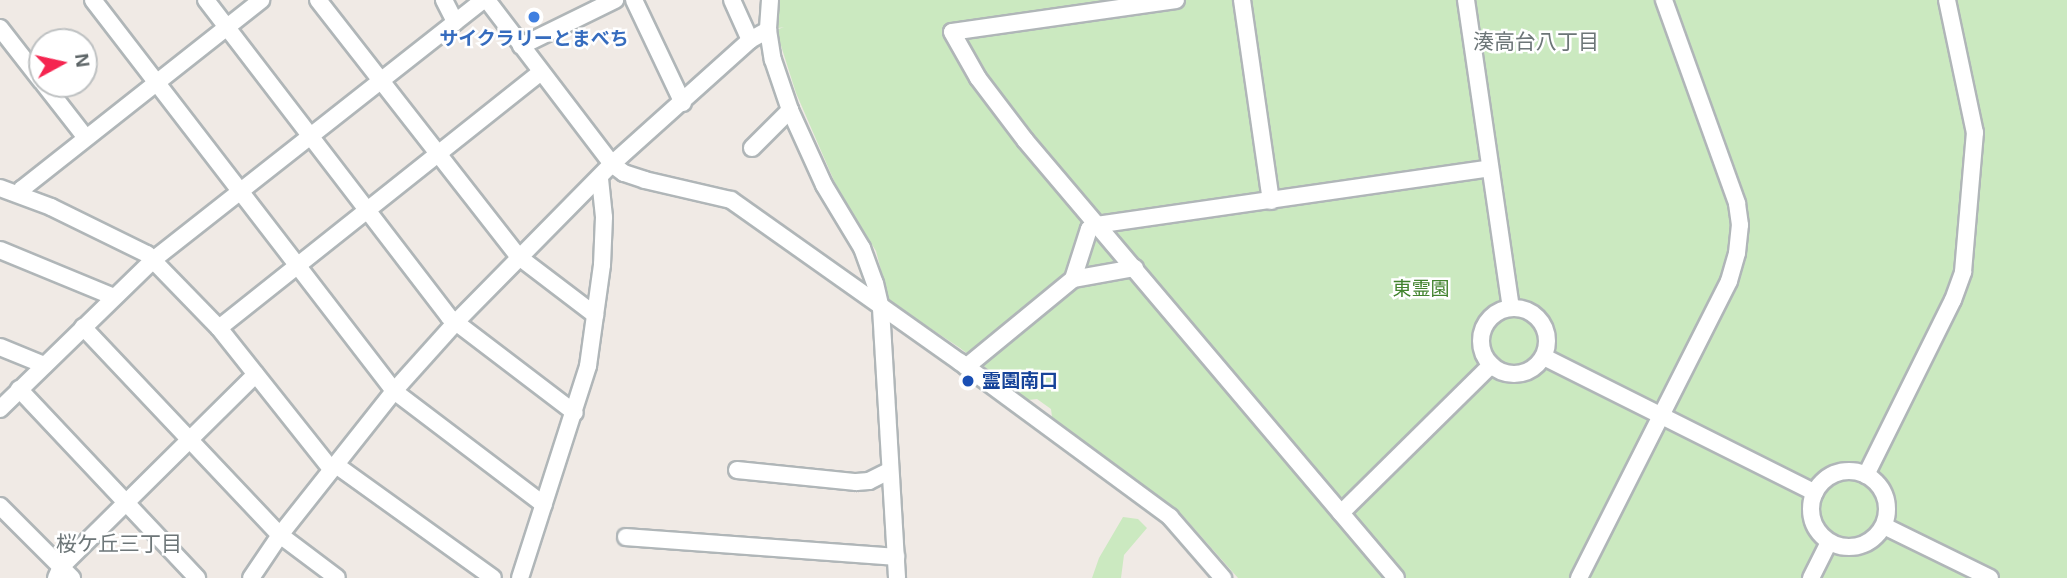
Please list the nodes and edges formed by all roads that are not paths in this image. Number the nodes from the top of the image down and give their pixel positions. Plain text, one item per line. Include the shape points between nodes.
1 (93, 0) edge
2 (206, 0) edge
3 (261, 0) edge
4 (318, 0) edge
5 (444, 0) edge
6 (485, 0) edge
7 (615, 0) edge
8 (634, 0) edge
9 (732, 0) edge
10 (769, 0) edge
11 (1176, 0) edge
12 (1242, 0) edge
13 (1466, 0) edge
14 (1664, 0) edge
15 (1947, 0) edge
16 (455, 22) junction
17 (226, 26) junction
18 (0, 28) edge
19 (768, 30) junction
20 (750, 40) junction
21 (521, 46) junction
22 (28, 64) edge
23 (541, 72) junction
24 (380, 81) junction
25 (156, 82) junction
26 (55, 98) edge
27 (683, 103) junction
28 (790, 110) junction
29 (310, 136) junction
30 (86, 138) junction
31 (752, 148) dead end
32 (437, 154) junction
33 (612, 164) junction
34 (1490, 168) junction
35 (0, 175) edge
36 (600, 179) junction
37 (241, 190) junction
38 (12, 192) edge
39 (1271, 201) junction
40 (366, 210) junction
41 (1096, 225) junction
42 (0, 250) edge
43 (519, 257) junction
44 (153, 260) junction
45 (297, 263) junction
46 (1135, 268) junction
47 (1073, 279) junction
48 (114, 297) junction
49 (881, 308) junction
50 (1511, 308) junction
51 (595, 315) junction
52 (455, 323) junction
53 (83, 327) junction
54 (219, 328) junction
55 (0, 347) edge
56 (1544, 357) junction
57 (44, 365) junction
58 (1491, 365) junction
59 (966, 367) junction
60 (256, 373) junction
61 (19, 389) junction
62 (394, 391) junction
63 (0, 409) edge
64 (575, 413) junction
65 (1660, 415) junction
66 (189, 439) junction
67 (334, 468) junction
68 (737, 470) dead end
69 (889, 471) junction
70 (1866, 475) junction
71 (1815, 493) junction
72 (126, 504) junction
73 (544, 505) junction
74 (0, 506) edge
75 (1341, 513) junction
76 (1884, 526) junction
77 (280, 535) junction
78 (626, 537) dead end
79 (1829, 542) junction
80 (895, 557) junction
81 (63, 574) edge
82 (197, 578) edge
83 (251, 578) edge
84 (337, 578) edge
85 (493, 578) edge
86 (520, 578) edge
87 (897, 578) edge
88 (1223, 578) edge
89 (1396, 578) edge
90 (1579, 578) edge
91 (1811, 578) edge
92 (1990, 578) edge

1 - 25 street
2 - 17 street
3 - 17 street
4 - 24 street
5 - 16 street
6 - 16 street
6 - 21 street
7 - 21 street
8 - 27 street
9 - 20 street
10 - 19 street
11 - 41 street via 952,32 978,78
12 - 39 street
13 - 34 street
14 - 65 street via 1734,193 1740,225 1729,281
15 - 70 street via 1975,133 1963,272
16 - 24 street
17 - 25 street
17 - 29 street
18 - 22 street
19 - 20 street
19 - 28 street
20 - 27 street
21 - 23 street
23 - 32 street
23 - 33 street
24 - 29 street
24 - 32 street
25 - 30 street
25 - 37 street
26 - 30 street
27 - 33 street
28 - 31 street
28 - 49 street via 824,185 862,248
29 - 37 street
29 - 40 street
30 - 38 street
32 - 40 street
32 - 43 street
33 - 36 street
33 - 49 street via 645,180 731,200
34 - 39 street
34 - 50 street
35 - 38 street
36 - 43 street
36 - 51 street via 604,217
37 - 44 street
37 - 45 street
38 - 44 street via 141,250
39 - 41 street
40 - 45 street
40 - 52 street
41 - 46 street
41 - 47 street via 1089,229
42 - 48 street
43 - 51 street
43 - 52 street
44 - 48 street
44 - 54 street
45 - 54 street
45 - 62 street
46 - 47 street
46 - 75 street
47 - 59 street
48 - 53 street
49 - 59 street
49 - 69 street
50 - 56 street via 1531,311 1543,323 1548,340
50 - 58 street via 1491,317 1482,332 1482,350
51 - 64 street
52 - 62 street
52 - 64 street
53 - 57 street
53 - 66 street
54 - 60 street
55 - 57 street
56 - 58 street via 1532,369 1515,374
56 - 65 street
57 - 61 street
58 - 75 street
59 - 88 street via 1170,517
60 - 66 street
60 - 67 street
61 - 63 street
61 - 72 street
62 - 67 street
62 - 73 street
64 - 73 street
65 - 71 street
65 - 90 street
66 - 72 street
66 - 77 street
67 - 77 street
67 - 85 street
68 - 69 street via 856,482
69 - 80 street
70 - 71 street via 1852,471 1834,474
70 - 76 street via 1886,499
71 - 79 street via 1812,520
72 - 81 street
72 - 82 street
73 - 86 street
74 - 81 street
75 - 89 street
76 - 79 street via 1864,545 1846,548
76 - 92 street
77 - 83 street
77 - 84 street
78 - 80 street
79 - 91 street
80 - 87 street

